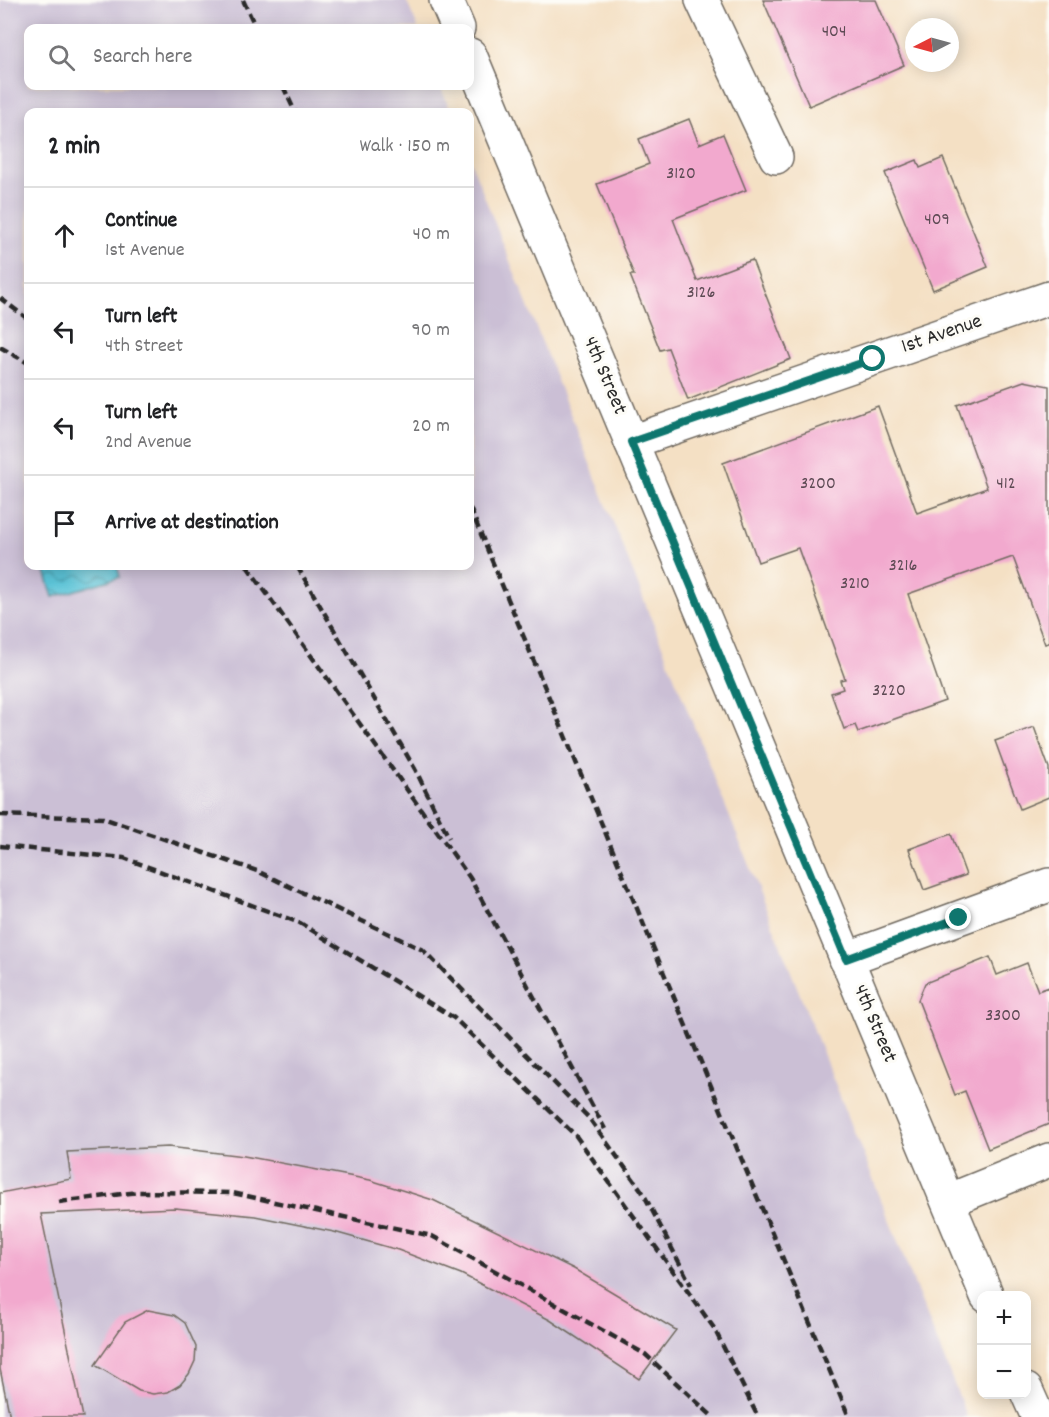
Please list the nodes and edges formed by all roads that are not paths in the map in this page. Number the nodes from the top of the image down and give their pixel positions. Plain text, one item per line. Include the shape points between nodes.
1 (446, 0) edge
2 (702, 0) edge
3 (456, 24) edge
4 (474, 66) edge
5 (776, 157) dead end
6 (1049, 298) edge
7 (631, 442) junction
8 (1049, 885) edge
9 (846, 959) junction
10 (1049, 1160) edge
11 (948, 1201) junction
12 (985, 1291) edge
13 (1030, 1399) edge
14 (1038, 1417) edge

1 - 3 main road
2 - 5 main road
4 - 7 main road, 4th Street
6 - 7 main road, 1st Avenue
7 - 9 main road, 4th Street
8 - 9 main road
9 - 11 main road, 4th Street
10 - 11 main road
11 - 12 main road, 4th Street
13 - 14 main road

